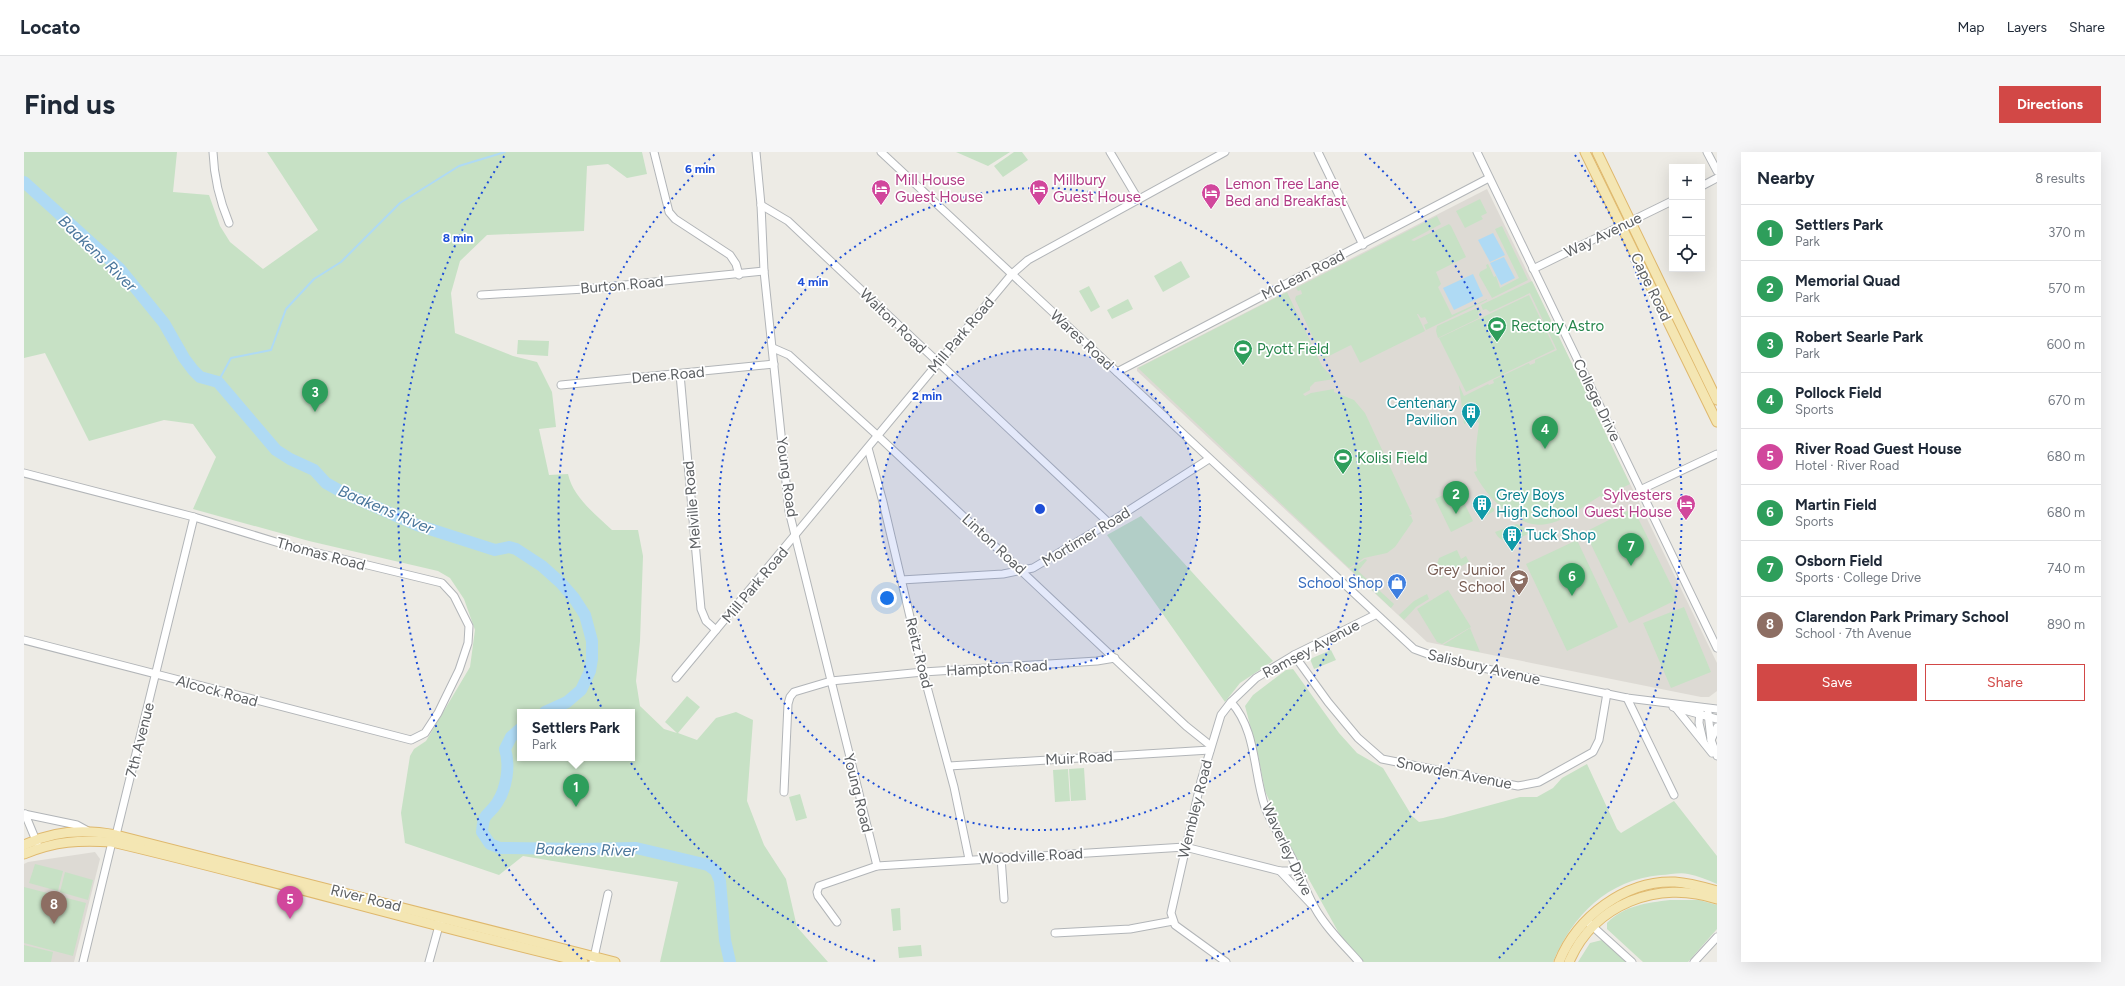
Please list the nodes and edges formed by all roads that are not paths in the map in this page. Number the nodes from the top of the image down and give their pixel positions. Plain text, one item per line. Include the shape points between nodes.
1 (213, 152) edge
2 (654, 152) edge
3 (756, 152) edge
4 (881, 152) edge
5 (1110, 152) edge
6 (1225, 152) edge
7 (1318, 152) edge
8 (1477, 152) edge
9 (1585, 152) edge
10 (1597, 152) edge
11 (1707, 152) edge
12 (1717, 171) edge
13 (1489, 178) junction
14 (1717, 178) edge
15 (1705, 184) edge
16 (1138, 199) junction
17 (1669, 202) edge
18 (761, 206) junction
19 (1631, 221) junction
20 (229, 223) dead end
21 (1622, 226) junction
22 (1363, 245) junction
23 (1534, 269) junction
24 (764, 271) junction
25 (1012, 274) junction
26 (739, 275) junction
27 (481, 295) dead end
28 (773, 348) junction
29 (774, 364) junction
30 (938, 364) junction
31 (1117, 372) junction
32 (680, 374) junction
33 (561, 385) dead end
34 (1717, 400) edge
35 (1717, 422) edge
36 (878, 436) junction
37 (868, 448) junction
38 (1717, 454) edge
39 (1210, 459) junction
40 (24, 473) edge
41 (1640, 490) junction
42 (194, 517) junction
43 (1109, 524) junction
44 (1284, 528) joint
45 (796, 536) junction
46 (1023, 571) junction
47 (901, 580) junction
48 (1376, 615) junction
49 (716, 630) junction
50 (24, 640) edge
51 (1717, 648) edge
52 (1294, 655) junction
53 (1115, 658) junction
54 (923, 672) junction
55 (156, 675) junction
56 (676, 678) dead end
57 (831, 681) junction
58 (1607, 693) junction
59 (1627, 698) junction
60 (1660, 701) junction
61 (1231, 702) junction
62 (1675, 707) junction
63 (1704, 708) junction
64 (1717, 709) edge
65 (1699, 715) junction
66 (1708, 717) junction
67 (1717, 719) edge
68 (1717, 727) edge
69 (411, 740) joint
70 (1711, 740) junction
71 (1210, 748) junction
72 (1715, 755) edge
73 (949, 766) junction
74 (784, 792) dead end
75 (1674, 795) dead end
76 (25, 814) edge
77 (88, 831) junction
78 (114, 839) junction
79 (37, 844) junction
80 (24, 845) edge
81 (1186, 847) junction
82 (24, 854) edge
83 (1001, 857) junction
84 (969, 859) junction
85 (877, 866) junction
86 (1297, 868) junction
87 (1280, 872) junction
88 (1717, 892) edge
89 (608, 894) dead end
90 (1004, 899) dead end
91 (1717, 899) edge
92 (1314, 907) junction
93 (1172, 921) junction
94 (440, 922) junction
95 (837, 922) dead end
96 (1589, 923) junction
97 (493, 931) junction
98 (1055, 933) dead end
99 (1717, 937) edge
100 (491, 940) junction
101 (593, 959) edge
102 (83, 962) edge
103 (430, 962) edge
104 (583, 962) edge
105 (615, 962) edge
106 (1226, 962) edge
107 (1359, 962) edge
108 (1559, 962) edge
109 (1569, 962) edge
110 (1632, 962) edge
111 (1694, 962) edge

1 - 20 street via 218,194
2 - 26 street via 669,212 675,219 730,255
3 - 18 street, Young Road
4 - 25 street, Wares Road
5 - 16 street
6 - 16 street, Mill Park Road
7 - 22 street
8 - 13 street, College Drive
9 - 21 main road, Cape Road
10 - 19 main road, Cape Road
11 - 12 street
13 - 22 street, McLean Road
13 - 23 street, College Drive
14 - 15 street
16 - 25 street, Mill Park Road via 1028,260
17 - 19 street, Way Avenue
18 - 24 street, Young Road
18 - 30 street, Walton Road via 788,221
19 - 21 street, Way Avenue
19 - 34 main road, Cape Road
21 - 23 street, Way Avenue
21 - 35 main road, Cape Road
22 - 31 street, McLean Road
23 - 41 street, College Drive
24 - 26 street, Burton Road
24 - 28 street, Young Road
25 - 30 street, Mill Park Road
25 - 31 street, Wares Road
26 - 27 street, Burton Road
28 - 29 street, Young Road
28 - 36 street, Linton Road via 792,358
29 - 32 street, Dene Road
29 - 45 street, Young Road via 789,511
30 - 36 street, Mill Park Road
30 - 43 street, Walton Road
31 - 39 street, Wares Road
32 - 33 street, Dene Road
32 - 49 street, Melville Road via 700,601 704,617
36 - 37 street, Mill Park Road
36 - 46 street, Linton Road
37 - 45 street, Mill Park Road
37 - 47 street, Reitz Road via 884,502
38 - 41 street
39 - 43 street, Mortimer Road
39 - 44 street, Wares Road
40 - 42 street, Thomas Road
41 - 51 street, College Drive
42 - 55 street, 7th Avenue
42 - 69 street, Thomas Road via 289,546 443,584 456,600 468,626 468,642 459,670 438,713 425,733
43 - 46 street, Mortimer Road via 1043,563
44 - 48 street, Salisbury Avenue
45 - 49 street, Mill Park Road
45 - 57 street, Young Road
46 - 47 street, Mortimer Road
46 - 53 street, Linton Road
47 - 54 street, Reitz Road
48 - 52 street, Ramsey Avenue
48 - 58 street, Salisbury Avenue via 1408,644 1429,656
49 - 56 street, Mill Park Road
50 - 55 street, Alcock Road
52 - 58 street, Snowden Avenue via 1358,738 1382,759 1518,786 1539,782 1593,752 1599,740
52 - 61 street, Ramsey Avenue via 1251,682
53 - 54 street, Hampton Road via 1081,663
53 - 71 street, Linton Road
54 - 57 street, Hampton Road
54 - 73 street, Reitz Road
55 - 69 street, Alcock Road
55 - 78 street, 7th Avenue
57 - 74 street, Hampton Road via 794,692 789,699
57 - 85 street, Young Road
58 - 59 street, Salisbury Avenue
59 - 60 street, Salisbury Avenue
59 - 75 street
60 - 62 street, Salisbury Avenue
60 - 63 street, Salisbury Avenue
61 - 71 street, Wembley Road via 1221,715
61 - 86 street, Waverley Drive via 1241,714 1249,734 1267,810
62 - 65 street, Salisbury Avenue
62 - 72 street
63 - 64 street, Salisbury Avenue
63 - 65 street
63 - 66 street
65 - 66 street, Salisbury Avenue
65 - 72 street via 1702,736
66 - 67 street, Salisbury Avenue
66 - 70 street
68 - 70 street
70 - 72 street
71 - 73 street, Muir Road
71 - 81 street, Wembley Road
73 - 84 street, Reitz Road
76 - 77 street via 77,825
76 - 79 street
77 - 78 main road
77 - 79 main road via 56,834
78 - 79 main road
78 - 94 main road, River Road
78 - 102 street, 7th Avenue
79 - 80 main road
79 - 82 main road
81 - 83 street, Woodville Road
81 - 87 street, Woodville Road
81 - 93 street, Wembley Road via 1172,905
83 - 84 street, Woodville Road
83 - 90 street
84 - 85 street, Woodville Road
85 - 95 street, Woodville Road via 819,886 818,896
86 - 87 street
86 - 92 street, Waverley Drive
87 - 92 street
88 - 96 main road via 1676,882 1649,884 1621,895 1603,906
89 - 101 street
91 - 96 main road via 1683,892 1652,894 1627,902
92 - 107 street, Waverley Drive
93 - 98 street via 1130,929
93 - 106 street via 1179,929
94 - 97 main road, River Road
94 - 100 main road, River Road
94 - 103 street
96 - 108 main road via 1576,932
96 - 109 main road
96 - 110 street
97 - 100 main road
97 - 101 main road, River Road
99 - 111 street
100 - 104 main road, River Road
101 - 105 main road, River Road

